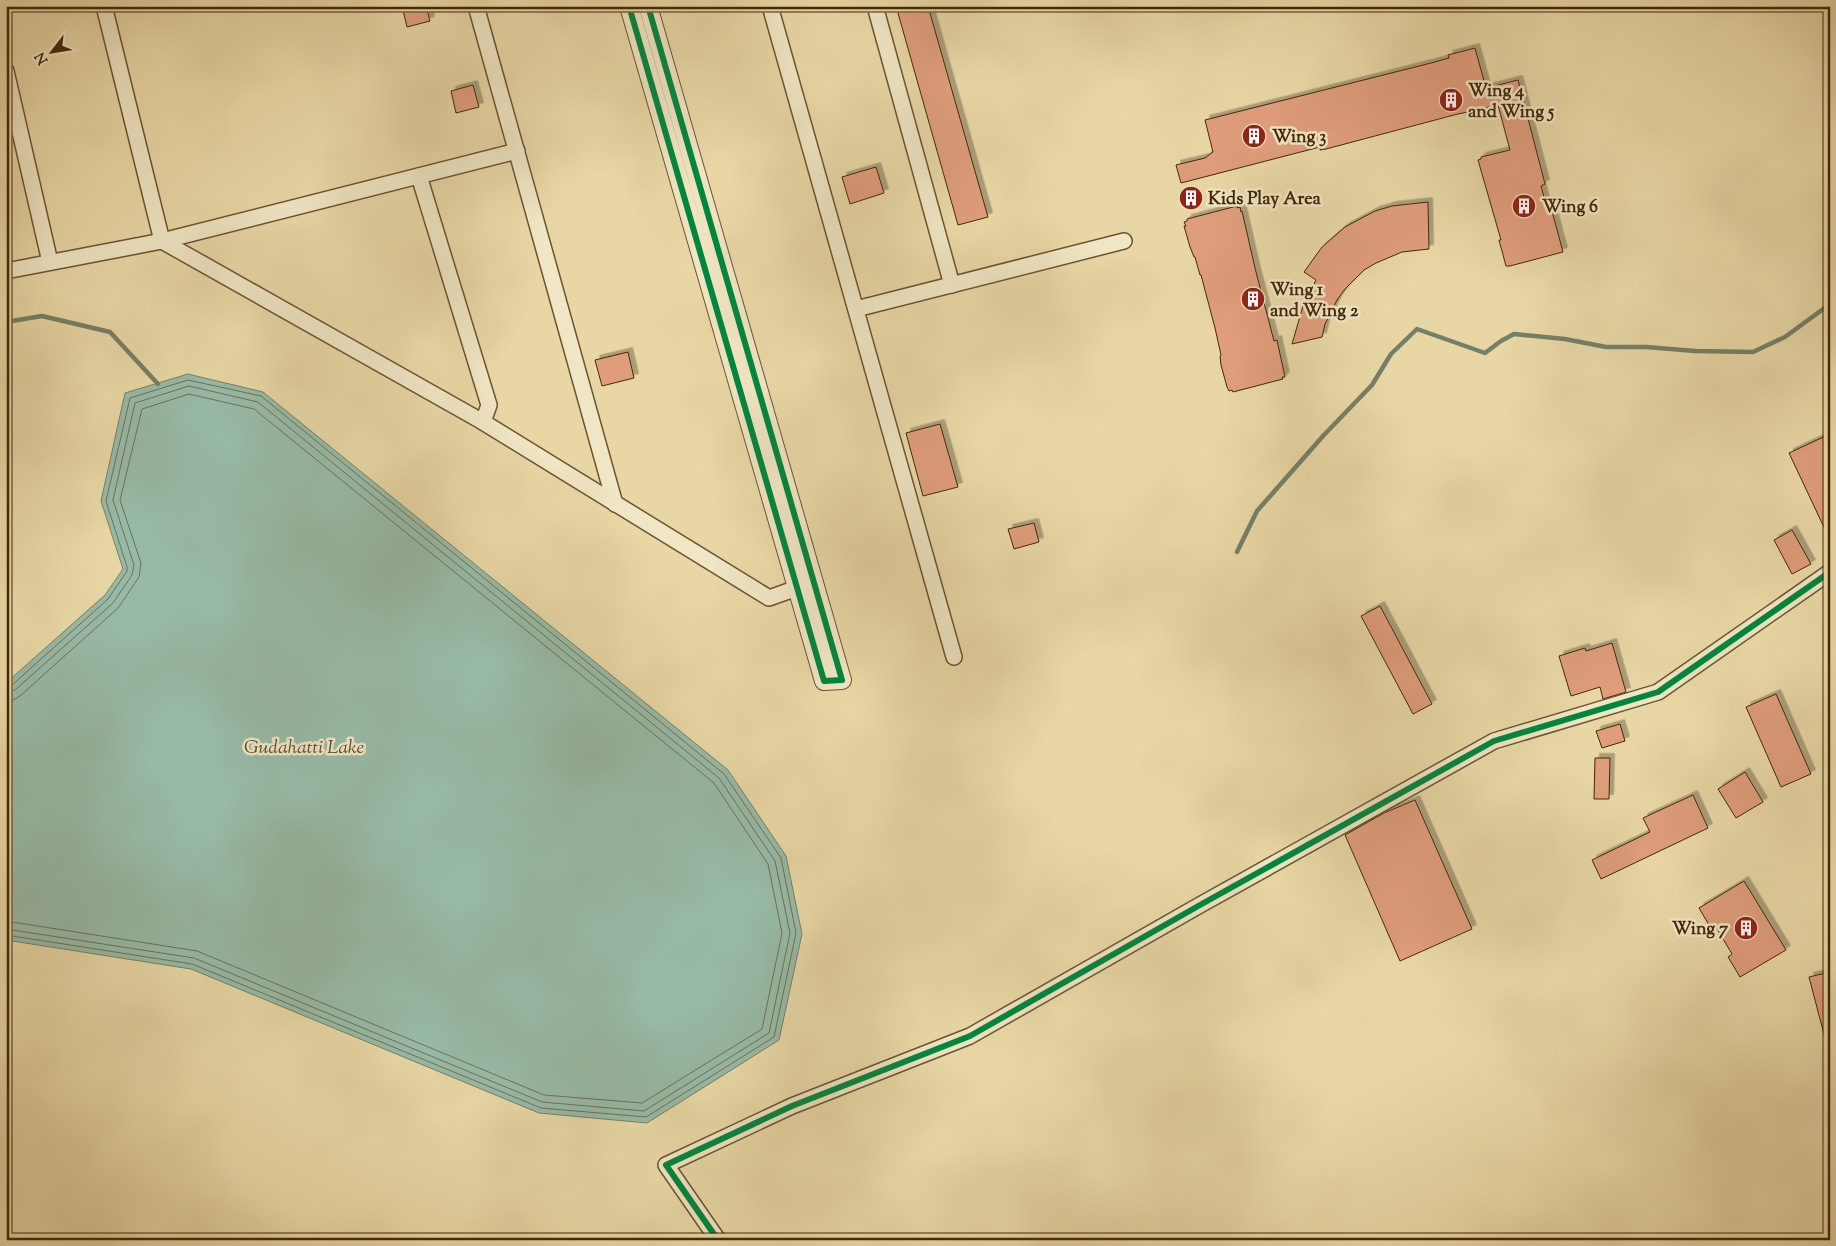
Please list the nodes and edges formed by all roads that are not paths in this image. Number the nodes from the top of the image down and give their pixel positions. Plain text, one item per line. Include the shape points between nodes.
1 (104, 6) edge
2 (476, 6) edge
3 (629, 6) edge
4 (648, 6) edge
5 (770, 6) edge
6 (875, 6) edge
7 (6, 71) edge
8 (516, 151) junction
9 (419, 176) junction
10 (162, 241) junction
11 (1124, 241) dead end
12 (50, 262) junction
13 (6, 271) edge
14 (952, 284) junction
15 (856, 309) junction
16 (483, 422) junction
17 (615, 504) junction
18 (1830, 572) edge
19 (797, 588) junction
20 (954, 657) dead end
21 (718, 1240) edge

1 - 10 street
2 - 8 street
3 - 19 street
4 - 19 street via 842,680 824,681
5 - 15 street
6 - 14 street
7 - 12 street
8 - 9 street
8 - 17 street
9 - 10 street
9 - 16 street via 489,405
10 - 12 street
10 - 16 street
11 - 14 street
12 - 13 street
14 - 15 street
15 - 20 street
16 - 17 street
17 - 19 street via 769,598
18 - 21 street via 1658,692 1494,741 970,1036 792,1106 666,1165

